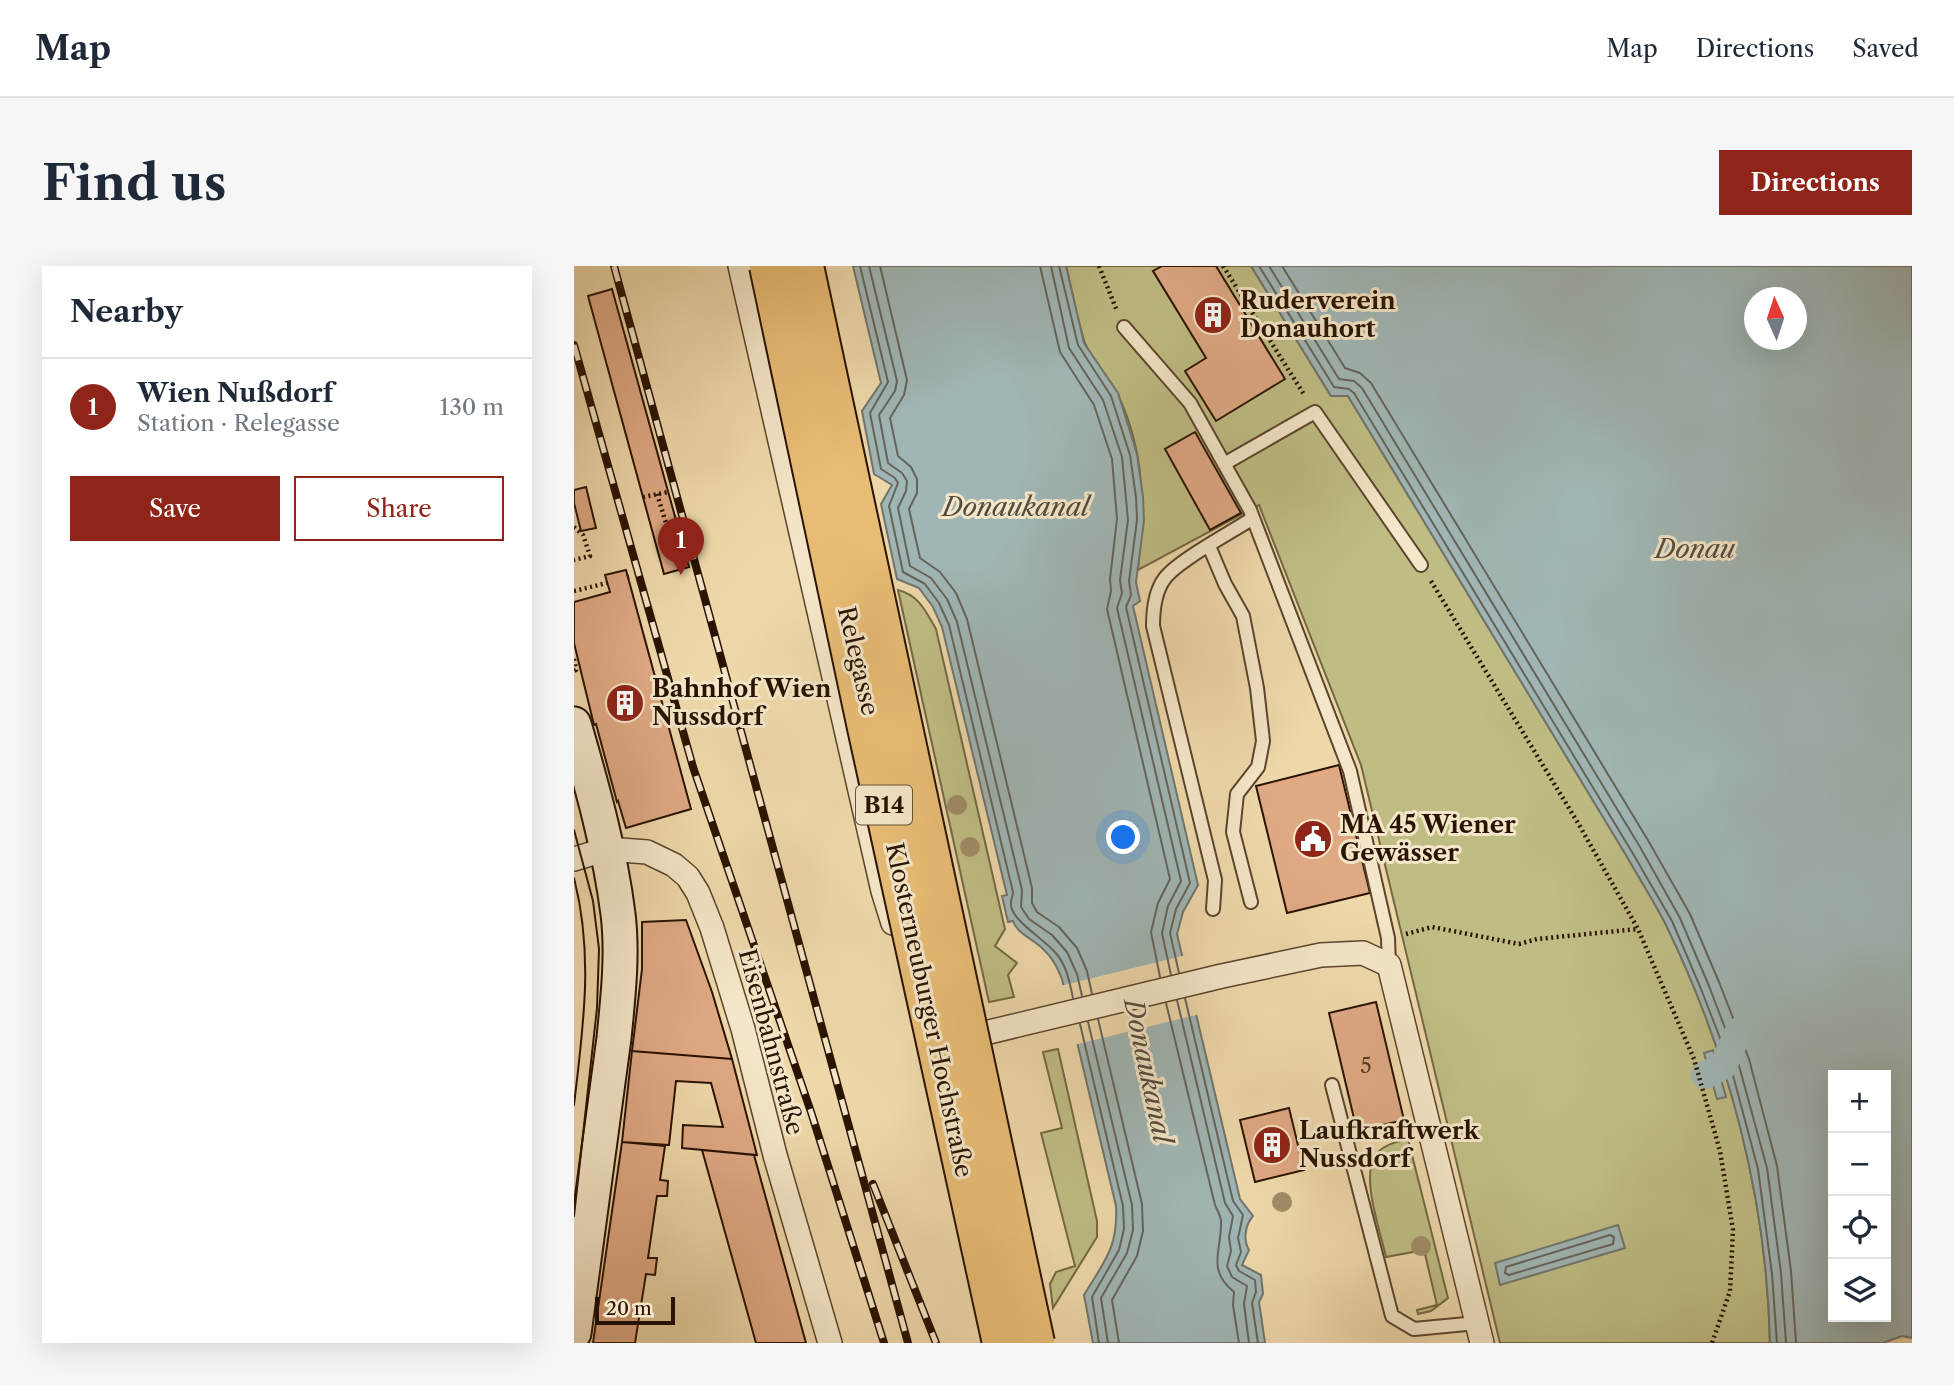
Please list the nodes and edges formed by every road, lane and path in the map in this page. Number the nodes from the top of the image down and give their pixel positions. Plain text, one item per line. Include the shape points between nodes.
1 (740, 266) edge
2 (769, 266) edge
3 (804, 266) edge
4 (1099, 266) edge
5 (1223, 266) edge
6 (1124, 327) joint
7 (1315, 412) junction
8 (1224, 464) junction
9 (668, 492) dead end
10 (657, 494) junction
11 (643, 497) dead end
12 (1253, 518) junction
13 (574, 527) edge
14 (670, 536) dead end
15 (1209, 547) junction
16 (574, 560) edge
17 (1421, 565) joint
18 (607, 583) dead end
19 (574, 591) edge
20 (574, 659) edge
21 (574, 671) edge
22 (574, 724) edge
23 (607, 849) junction
24 (574, 859) edge
25 (1251, 902) dead end
26 (1213, 909) dead end
27 (1639, 929) junction
28 (1400, 936) dead end
29 (1390, 965) junction
30 (948, 1058) junction
31 (1332, 1085) dead end
32 (578, 1262) edge
33 (574, 1333) edge
34 (1480, 1333) edge
35 (830, 1343) edge
36 (1005, 1343) edge
37 (1035, 1343) edge
38 (1712, 1343) edge

1 - 30 street, Relegasse via 883,891 927,1026
2 - 36 highway, Klosterneuburger Hochstraße / B14, bridge
3 - 37 highway, Klosterneuburger Hochstraße / B14, bridge
4 - 6 path
5 - 7 path
6 - 8 lane via 1190,403
7 - 8 lane
7 - 17 lane
8 - 12 lane
9 - 10 path
10 - 11 path
10 - 14 path
12 - 15 lane
12 - 29 lane via 1350,771
13 - 16 path via 583,535 590,556
15 - 25 lane via 1243,616 1264,741 1258,766 1237,794 1233,832
15 - 26 lane via 1164,579 1153,626 1214,880
17 - 27 path
18 - 19 path
20 - 21 path
22 - 23 main road
23 - 24 street, Eisenbahnstraße
23 - 32 main road via 618,916 618,991
23 - 35 street, Eisenbahnstraße via 647,852 674,864 698,893 743,1029
27 - 28 path via 1519,944 1432,927
27 - 38 path via 1694,1059 1720,1151 1733,1230 1730,1291
29 - 30 street via 1363,953 1321,955 964,1038
29 - 34 street
30 - 36 street via 942,1080 943,1145 974,1286
31 - 34 lane via 1392,1316 1414,1329
32 - 33 main road

